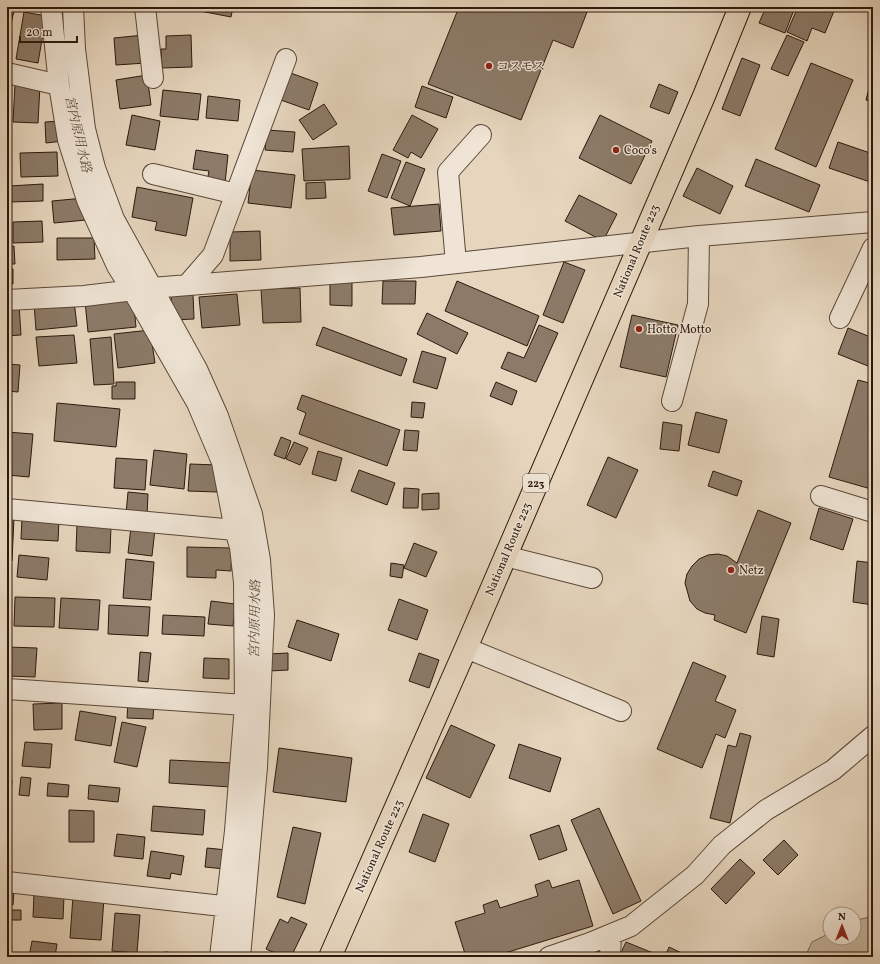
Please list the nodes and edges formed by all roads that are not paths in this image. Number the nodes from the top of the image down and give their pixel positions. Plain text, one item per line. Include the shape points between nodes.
1 (52, 7) edge
2 (73, 7) edge
3 (145, 7) edge
4 (740, 7) edge
5 (286, 59) dead end
6 (7, 73) edge
7 (152, 78) dead end
8 (59, 85) junction
9 (481, 135) dead end
10 (153, 174) dead end
11 (236, 194) junction
12 (873, 222) edge
13 (699, 236) junction
14 (639, 244) junction
15 (873, 248) edge
16 (456, 263) junction
17 (187, 285) junction
18 (142, 289) junction
19 (7, 300) edge
20 (840, 318) dead end
21 (672, 402) dead end
22 (821, 496) dead end
23 (7, 509) edge
24 (873, 512) edge
25 (235, 530) junction
26 (505, 556) junction
27 (592, 578) dead end
28 (466, 648) junction
29 (7, 689) edge
30 (245, 705) junction
31 (621, 711) dead end
32 (873, 736) edge
33 (7, 882) edge
34 (236, 907) junction
35 (611, 935) junction
36 (220, 957) edge
37 (240, 957) edge
38 (330, 957) edge
39 (550, 957) edge
40 (610, 957) edge

1 - 8 street
2 - 18 street via 75,49 85,129 95,168
3 - 7 street
4 - 14 highway, National Route 223 / 223
5 - 11 street
6 - 8 street
8 - 18 street via 68,140 87,200 117,266
9 - 16 street via 448,172
10 - 11 street
11 - 17 street via 213,255
12 - 13 street
13 - 14 street
13 - 21 street via 698,304
14 - 16 street
14 - 26 highway, National Route 223 / 223
15 - 20 street
16 - 17 street
17 - 18 street
18 - 19 street via 84,296
18 - 25 street via 197,403 222,462
18 - 34 street via 197,368 218,416 252,514 260,560 264,615 259,734
22 - 24 street
23 - 25 street
25 - 30 street via 240,547 244,582
26 - 27 street
26 - 28 highway, National Route 223 / 223
28 - 31 street
28 - 38 highway, National Route 223 / 223
29 - 30 street
30 - 34 street via 235,831
32 - 35 street via 833,770 766,810 722,845 695,875 631,926
33 - 34 street
34 - 36 street
34 - 37 street
35 - 39 street
35 - 40 street

